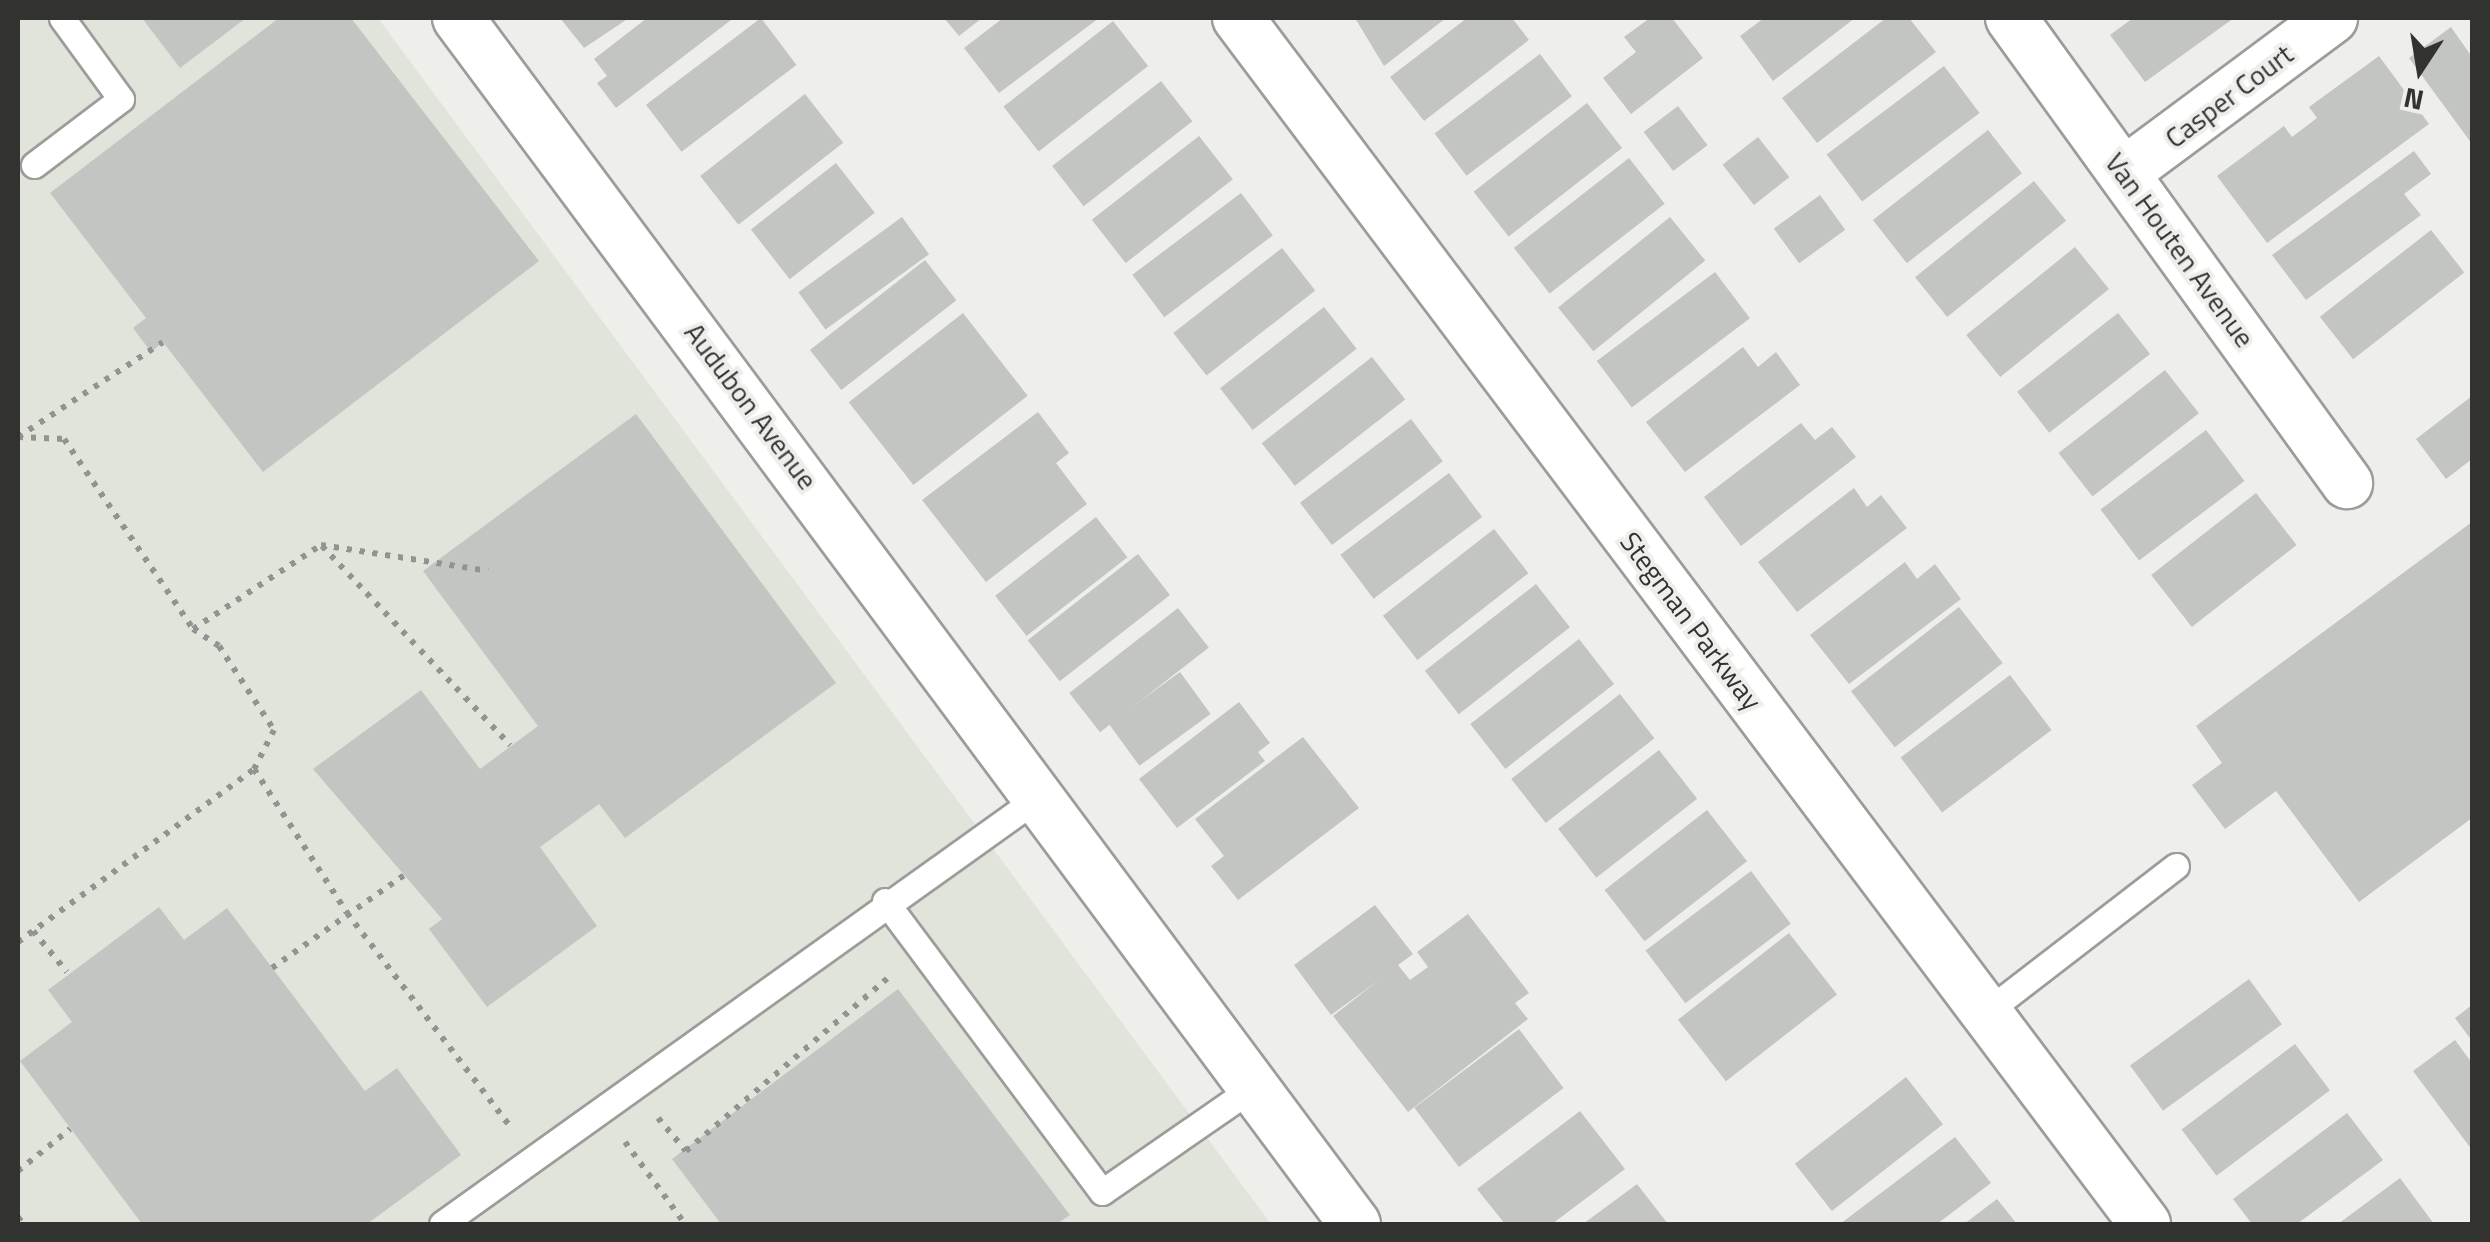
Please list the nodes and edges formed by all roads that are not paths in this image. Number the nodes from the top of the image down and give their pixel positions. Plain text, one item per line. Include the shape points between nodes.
1 (62, 18) edge
2 (458, 18) edge
3 (1238, 18) edge
4 (2011, 18) edge
5 (2332, 18) edge
6 (34, 165) dead end
7 (2125, 172) junction
8 (2347, 483) dead end
9 (1043, 794) junction
10 (2176, 866) dead end
11 (886, 901) junction
12 (1986, 1013) junction
13 (1255, 1086) junction
14 (442, 1224) edge
15 (1355, 1224) edge
16 (2144, 1224) edge

1 - 6 lane via 121,99
2 - 9 street, Audubon Avenue
3 - 12 street, Stegman Parkway
4 - 7 street, Van Houten Avenue
5 - 7 street, Casper Court
7 - 8 street, Van Houten Avenue
9 - 11 lane
9 - 13 street, Audubon Avenue
10 - 12 lane
11 - 13 lane via 1102,1192
11 - 14 lane
12 - 16 street, Stegman Parkway
13 - 15 street, Audubon Avenue

